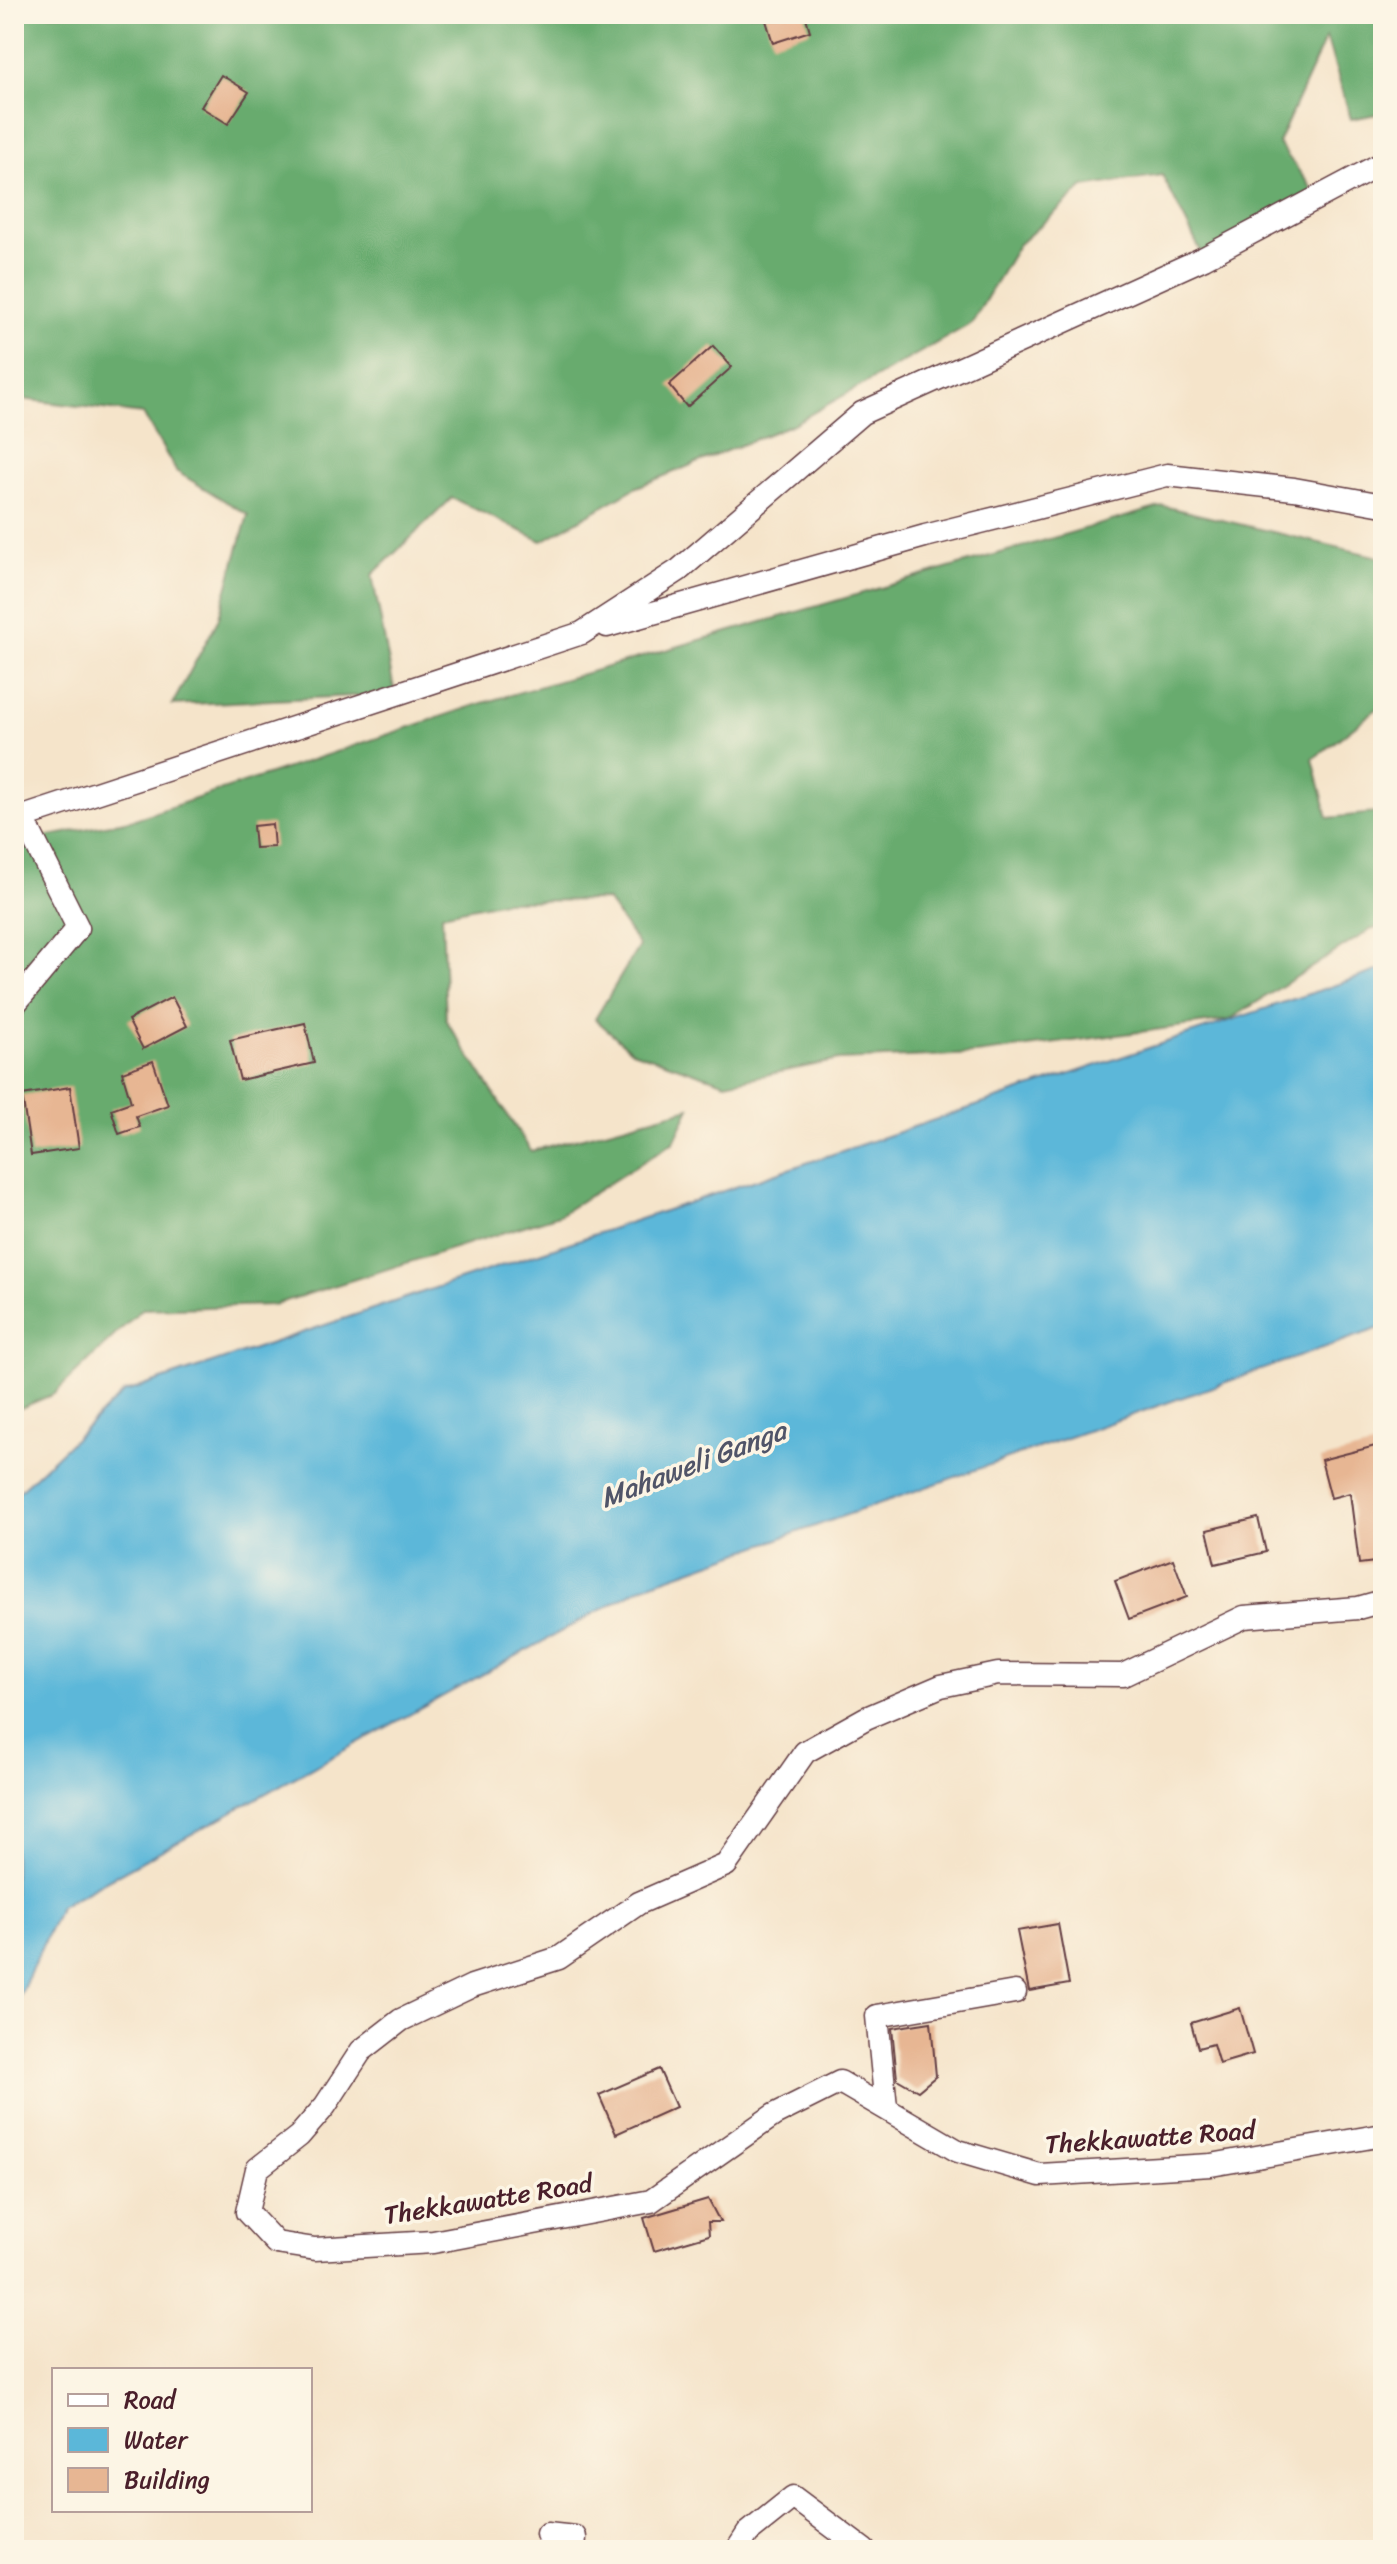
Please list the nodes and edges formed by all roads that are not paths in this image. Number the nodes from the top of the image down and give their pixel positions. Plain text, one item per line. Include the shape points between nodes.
1 (1383, 163) edge
2 (1383, 505) edge
3 (582, 633) junction
4 (19, 820) edge
5 (14, 1005) edge
6 (1383, 1601) edge
7 (1015, 1992) dead end
8 (886, 2107) junction
9 (1383, 2135) edge
10 (547, 2534) dead end
11 (574, 2550) edge
12 (737, 2550) edge
13 (864, 2550) edge

1 - 3 street via 1204,258 862,413 679,570
2 - 3 street via 1167,475 925,536
3 - 4 street
4 - 5 street via 78,928
6 - 8 street, Thekkawatte Road via 1358,1608 1244,1617 1123,1675 998,1674 941,1686 866,1718 805,1752 726,1865 639,1903 559,1958 472,1986 401,2020 361,2051 308,2126 257,2169 247,2212 276,2243 315,2249 433,2242 651,2201 774,2115 840,2082
7 - 8 street via 877,2016
8 - 9 street, Thekkawatte Road via 958,2151 1040,2175 1211,2165
10 - 11 street via 575,2537
12 - 13 street via 748,2533 793,2497

